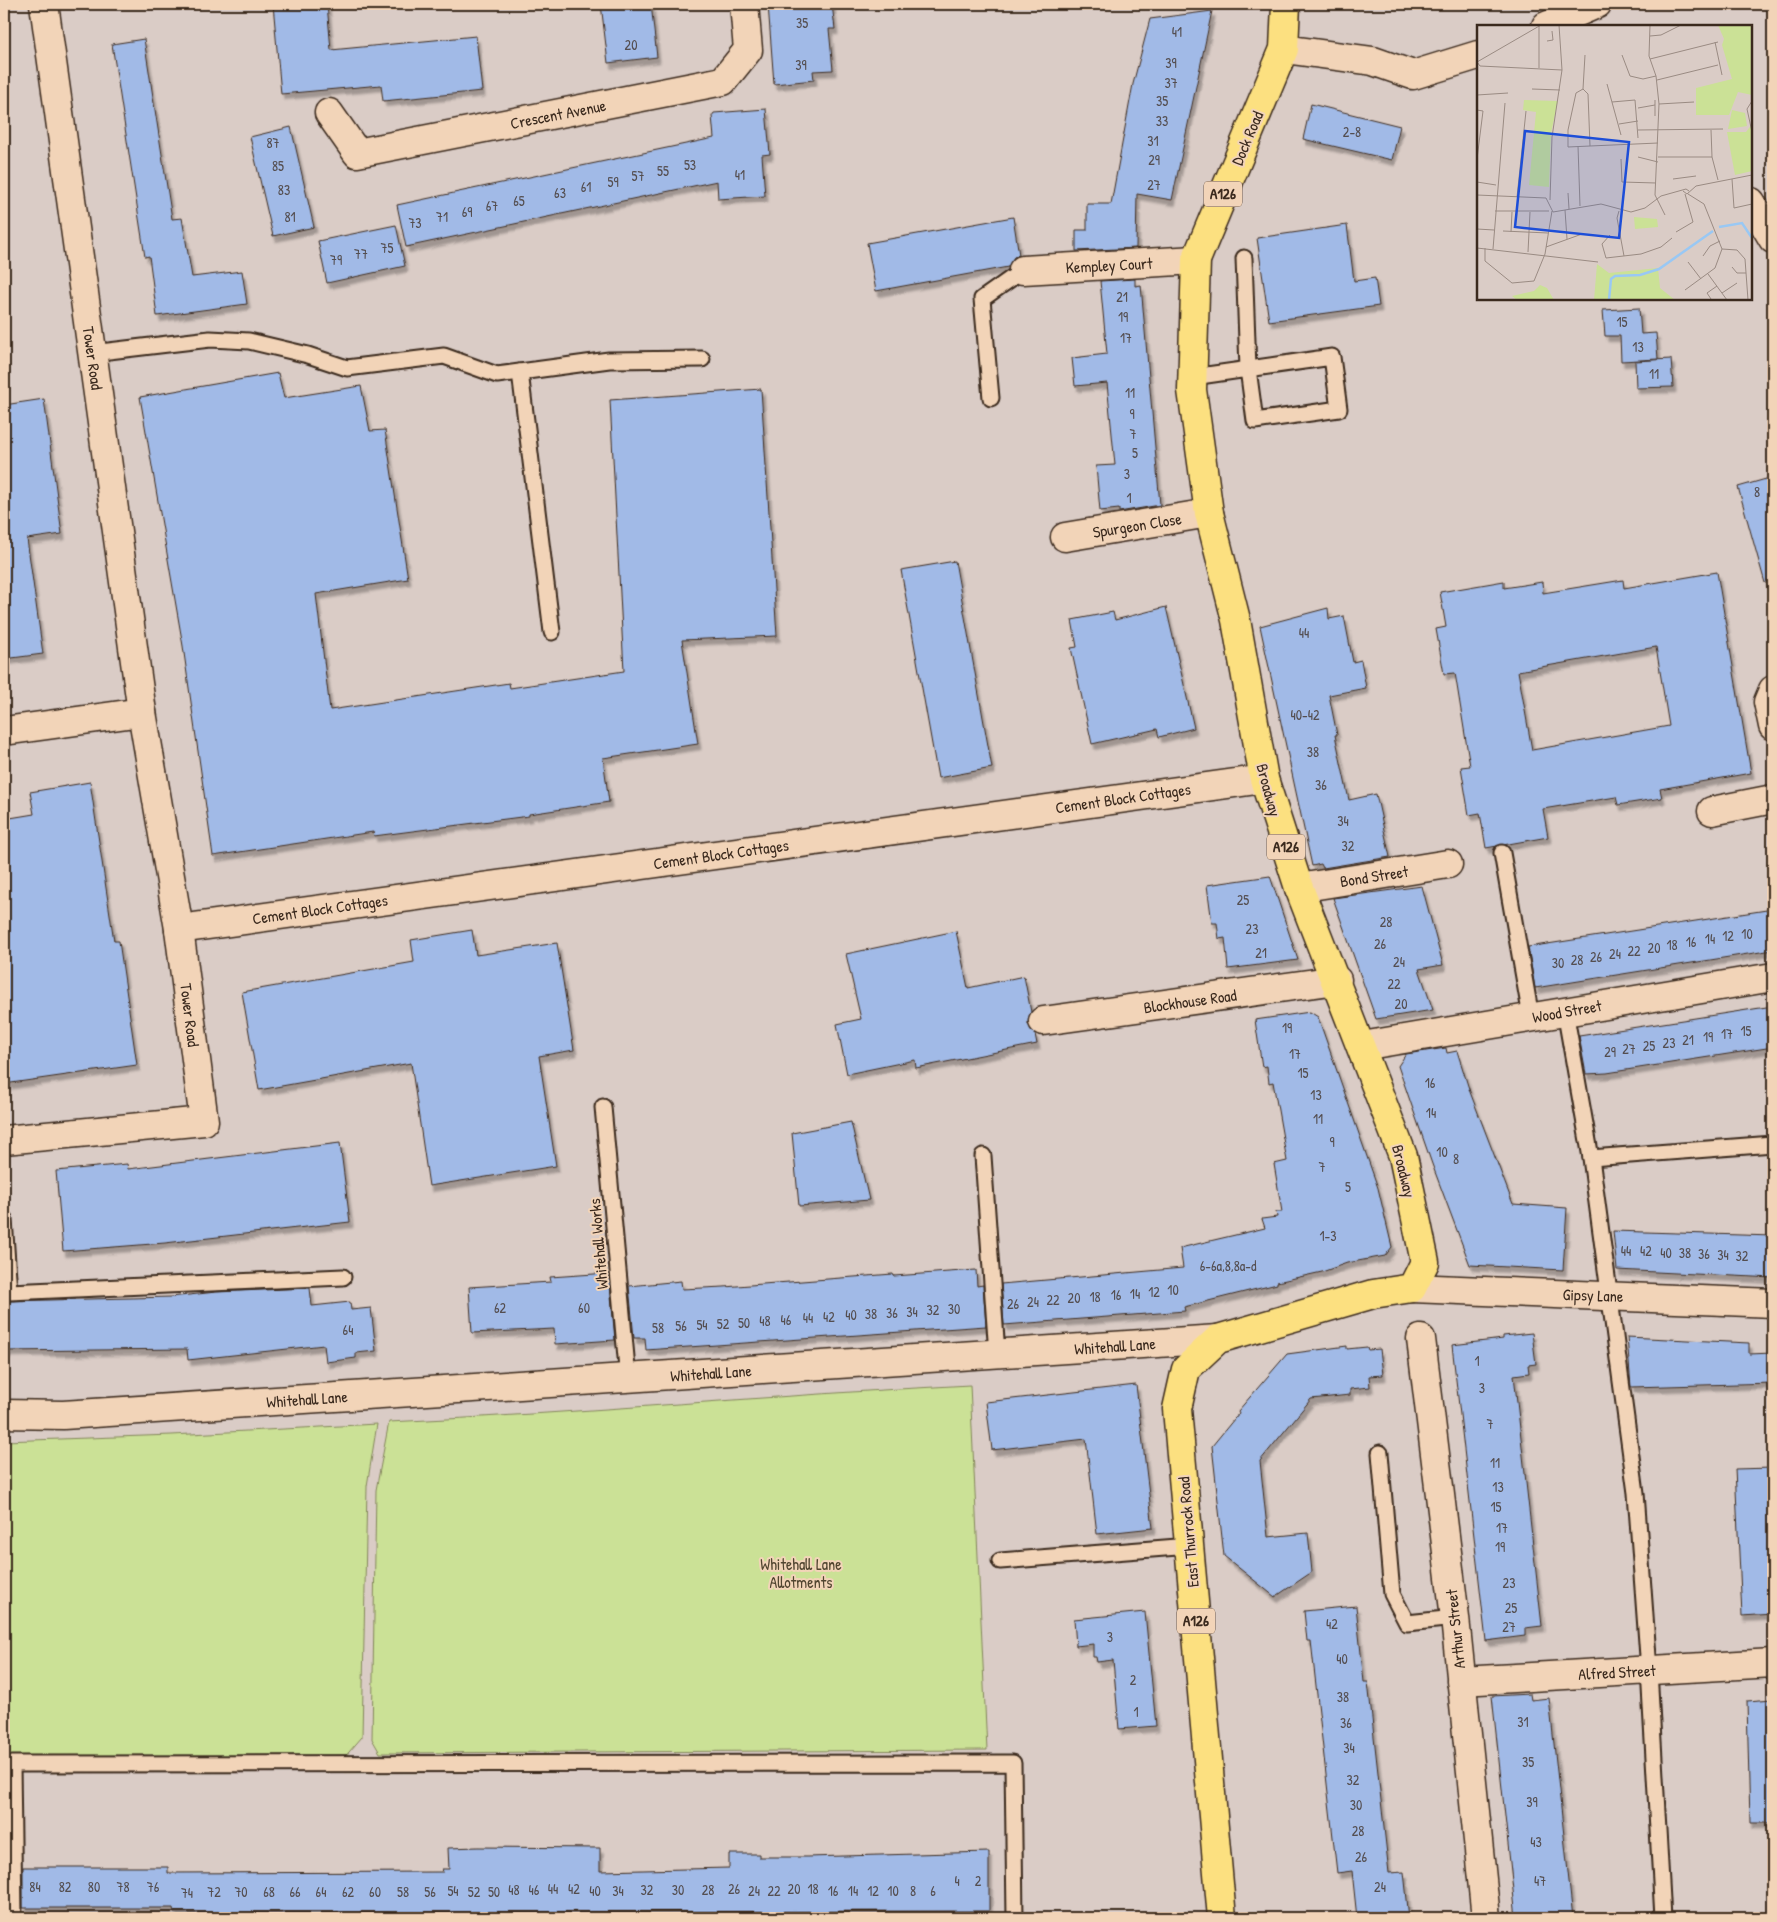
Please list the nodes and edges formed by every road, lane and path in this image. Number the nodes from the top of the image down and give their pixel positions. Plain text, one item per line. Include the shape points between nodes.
1 (44, 4) edge
2 (744, 4) edge
3 (1286, 4) edge
4 (1591, 5) edge
5 (1548, 25) edge
6 (1284, 49) junction
7 (1477, 55) edge
8 (329, 113) dead end
9 (1752, 204) edge
10 (1773, 240) edge
11 (1244, 258) dead end
12 (1196, 260) junction
13 (1023, 270) joint
14 (92, 353) junction
15 (702, 359) dead end
16 (1248, 369) junction
17 (520, 372) junction
18 (1192, 384) junction
19 (990, 398) dead end
20 (1209, 513) junction
21 (1065, 537) dead end
22 (552, 632) dead end
23 (1773, 690) edge
24 (142, 712) junction
25 (1773, 726) edge
26 (4, 731) edge
27 (1264, 779) junction
28 (1773, 799) edge
29 (1712, 811) dead end
30 (1502, 853) dead end
31 (1448, 864) dead end
32 (1300, 888) junction
33 (178, 929) junction
34 (1773, 976) edge
35 (1337, 980) junction
36 (1565, 1012) junction
37 (1532, 1017) junction
38 (1043, 1020) dead end
39 (1362, 1046) junction
40 (603, 1107) dead end
41 (4, 1140) edge
42 (1773, 1144) edge
43 (983, 1156) dead end
44 (1592, 1158) junction
45 (4, 1220) edge
46 (343, 1277) dead end
47 (1412, 1288) junction
48 (1609, 1296) junction
49 (1773, 1303) edge
50 (1218, 1339) junction
51 (1421, 1339) dead end
52 (997, 1354) junction
53 (628, 1379) junction
54 (4, 1414) edge
55 (1380, 1453) dead end
56 (1190, 1546) junction
57 (1000, 1561) dead end
58 (1455, 1618) junction
59 (1773, 1663) edge
60 (1649, 1670) junction
61 (1461, 1681) junction
62 (8, 1764) edge
63 (14, 1918) edge
64 (1015, 1918) edge
65 (1222, 1918) edge
66 (1486, 1918) edge
67 (1663, 1918) edge

1 - 14 street, Tower Road
2 - 8 street, Crescent Avenue via 748,50 723,81 357,153
3 - 6 main road, Dock Road / A126
4 - 5 street
6 - 7 street via 1373,61 1413,75
6 - 12 main road, Dock Road / A126
9 - 10 street
11 - 16 lane
12 - 13 street, Kempley Court
12 - 18 main road, Dock Road / A126
13 - 19 lane via 982,299
14 - 17 lane via 210,339 249,341 347,368 444,356 497,375
14 - 24 street, Tower Road
15 - 17 lane via 609,360
16 - 16 lane via 1332,357 1339,409 1255,421
16 - 18 lane
17 - 22 lane
18 - 20 main road, Broadway / A126
20 - 21 street, Spurgeon Close
20 - 27 main road, Broadway / A126 via 1236,620
23 - 25 street via 1768,702
24 - 26 street
24 - 33 street, Tower Road
27 - 32 main road, Broadway / A126
27 - 33 street, Cement Block Cottages
28 - 29 street
30 - 37 lane
31 - 32 street, Bond Street
32 - 35 main road, Broadway / A126
33 - 41 street, Tower Road via 204,1121
34 - 36 street, Wood Street
35 - 38 street, Blockhouse Road
35 - 39 main road, Broadway / A126
36 - 37 street, Wood Street
36 - 44 lane
37 - 39 street, Wood Street
39 - 47 main road, Broadway / A126 via 1403,1156 1424,1262
40 - 53 lane, Whitehall Works
42 - 44 lane
43 - 52 lane
44 - 48 lane
45 - 46 lane via 10,1292
47 - 48 street, Gipsy Lane
47 - 50 main road, Whitehall Lane / A126 via 1372,1294
48 - 49 street, Gipsy Lane
48 - 60 lane via 1636,1493
50 - 52 street, Whitehall Lane
50 - 56 main road, East Thurrock Road / A126 via 1186,1369 1178,1409
51 - 58 street, Arthur Street
52 - 53 street, Whitehall Lane
53 - 54 street, Whitehall Lane via 62,1415
55 - 58 lane via 1392,1594 1407,1623
56 - 57 lane
56 - 65 main road, East Thurrock Road / A126
58 - 61 street, Arthur Street
59 - 60 street, Alfred Street
60 - 61 street, Alfred Street
60 - 67 lane
61 - 66 street, Arthur Street
62 - 63 lane
62 - 64 lane via 1013,1763

